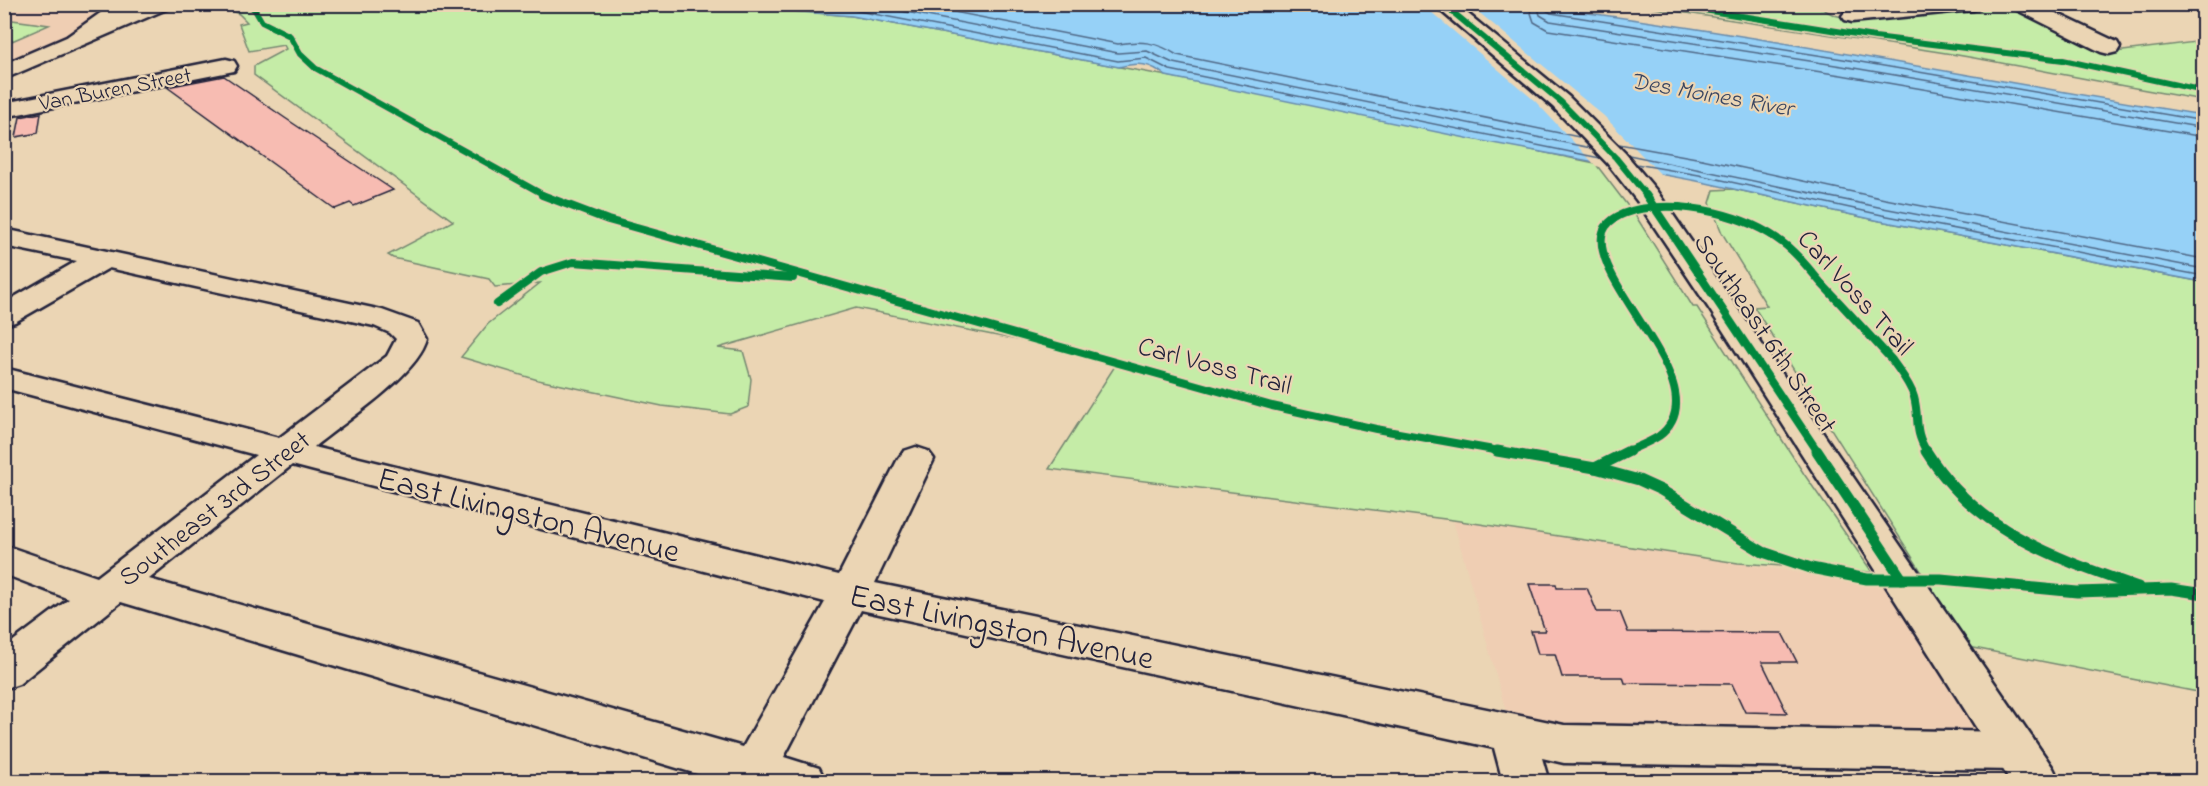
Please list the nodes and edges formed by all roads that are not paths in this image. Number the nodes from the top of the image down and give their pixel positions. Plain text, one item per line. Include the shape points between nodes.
1 (126, 4) edge
2 (162, 4) edge
3 (1443, 4) edge
4 (1973, 4) edge
5 (2020, 4) edge
6 (1852, 16) dead end
7 (76, 41) junction
8 (2109, 47) dead end
9 (226, 66) dead end
10 (4, 72) edge
11 (4, 110) edge
12 (4, 237) edge
13 (103, 260) junction
14 (4, 316) edge
15 (4, 378) edge
16 (285, 452) junction
17 (916, 459) dead end
18 (4, 559) edge
19 (109, 590) junction
20 (850, 593) junction
21 (4, 672) edge
22 (1512, 734) junction
23 (2026, 766) edge
24 (750, 776) edge
25 (803, 782) edge
26 (1526, 782) edge

1 - 7 street
2 - 7 street
3 - 23 street, Southeast 6th Street via 1561,102 1647,196
4 - 6 street
5 - 8 street
7 - 10 street
9 - 11 street, Van Buren Street
12 - 13 street
13 - 14 street
13 - 16 street, Southeast 3rd Street via 405,326 411,335 411,347 398,363
15 - 16 street, East Livingston Avenue
16 - 19 street, Southeast 3rd Street
16 - 20 street, East Livingston Avenue
17 - 20 street
18 - 19 street
19 - 21 street, Southeast 3rd Street
19 - 24 street
20 - 22 street, East Livingston Avenue
20 - 24 street
22 - 23 street, East Livingston Avenue via 1564,744
22 - 26 street
24 - 25 street

